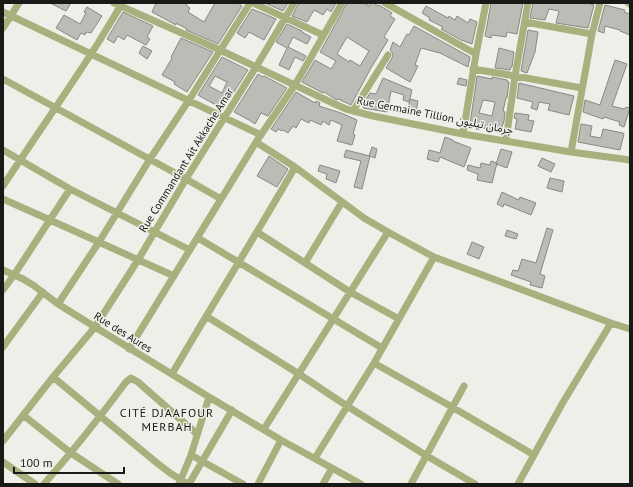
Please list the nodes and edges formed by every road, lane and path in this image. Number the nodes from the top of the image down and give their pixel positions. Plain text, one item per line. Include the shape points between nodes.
1 (19, 3) edge
2 (250, 3) edge
3 (253, 3) edge
4 (294, 3) edge
5 (342, 3) edge
6 (385, 3) edge
7 (486, 3) edge
8 (528, 3) edge
9 (600, 3) edge
10 (119, 4) edge
11 (3, 12) edge
12 (11, 16) junction
13 (285, 18) junction
14 (525, 22) junction
15 (3, 28) edge
16 (592, 34) junction
17 (323, 35) junction
18 (220, 50) junction
19 (91, 54) junction
20 (476, 54) junction
21 (388, 55) dead end
22 (256, 67) junction
23 (474, 69) junction
24 (515, 76) junction
25 (3, 79) edge
26 (295, 85) junction
27 (582, 88) junction
28 (189, 100) junction
29 (56, 108) junction
30 (353, 111) junction
31 (225, 118) junction
32 (463, 134) junction
33 (261, 135) junction
34 (506, 140) junction
35 (256, 142) junction
36 (3, 150) edge
37 (571, 152) junction
38 (150, 159) junction
39 (20, 160) junction
40 (630, 160) edge
41 (296, 167) junction
42 (186, 179) junction
43 (3, 186) edge
44 (70, 188) junction
45 (3, 199) edge
46 (221, 199) junction
47 (342, 202) junction
48 (117, 213) junction
49 (50, 220) junction
50 (154, 232) junction
51 (257, 232) junction
52 (388, 232) junction
53 (198, 238) junction
54 (99, 242) junction
55 (190, 250) junction
56 (434, 257) junction
57 (138, 260) junction
58 (239, 262) junction
59 (304, 263) junction
60 (3, 270) edge
61 (14, 275) junction
62 (174, 276) junction
63 (3, 290) edge
64 (43, 292) junction
65 (350, 292) junction
66 (58, 304) junction
67 (206, 316) junction
68 (334, 319) junction
69 (399, 319) junction
70 (611, 323) junction
71 (95, 327) junction
72 (630, 329) edge
73 (3, 347) edge
74 (382, 348) junction
75 (129, 349) junction
76 (374, 363) junction
77 (172, 374) junction
78 (299, 374) junction
79 (53, 377) junction
80 (464, 386) dead end
81 (210, 397) junction
82 (347, 406) junction
83 (452, 407) junction
84 (232, 410) junction
85 (23, 415) junction
86 (100, 417) junction
87 (264, 429) junction
88 (197, 434) junction
89 (282, 440) junction
90 (3, 441) edge
91 (71, 453) junction
92 (191, 455) junction
93 (534, 455) junction
94 (427, 456) junction
95 (315, 458) junction
96 (202, 461) junction
97 (3, 462) edge
98 (332, 468) junction
99 (180, 482) edge
100 (35, 484) edge
101 (44, 484) edge
102 (118, 484) edge
103 (188, 484) edge
104 (243, 484) edge
105 (258, 484) edge
106 (323, 484) edge
107 (361, 484) edge
108 (410, 484) edge
109 (475, 484) edge
110 (518, 484) edge

1 - 12 street
2 - 18 street
3 - 13 street
4 - 13 street, Rue Commandant Ait Akkache Amar
5 - 17 street
6 - 20 street
7 - 20 street
8 - 14 street
9 - 16 street
10 - 18 street, Rue Germaine Tillion جرمان تيليون
10 - 19 street
11 - 12 street
12 - 15 street
12 - 19 street
13 - 17 street
13 - 22 street, Rue Commandant Ait Akkache Amar
14 - 16 street
14 - 24 street
16 - 27 street
17 - 26 street
18 - 22 street, Rue Germaine Tillion جرمان تيليون
18 - 28 street
19 - 28 street
19 - 29 street
20 - 23 street
21 - 30 street
22 - 26 street, Rue Germaine Tillion جرمان تيليون
22 - 31 street, Rue Commandant Ait Akkache Amar
23 - 24 street
23 - 32 street
24 - 27 street
24 - 34 street
25 - 29 street
26 - 30 street, Rue Germaine Tillion جرمان تيليون
26 - 33 street
27 - 37 street
28 - 31 street
28 - 38 street
29 - 38 street
29 - 39 street
30 - 32 street, Rue Germaine Tillion جرمان تيليون
31 - 33 street
31 - 42 street, Rue Commandant Ait Akkache Amar
32 - 34 street, Rue Germaine Tillion جرمان تيليون
33 - 35 street
34 - 37 street, Rue Germaine Tillion جرمان تيليون
35 - 41 street
35 - 46 street
36 - 39 street
37 - 40 street, Rue Germaine Tillion جرمان تيليون
38 - 42 street
38 - 48 street
39 - 43 street
39 - 44 street
41 - 47 street
41 - 51 street
42 - 46 street
42 - 50 street, Rue Commandant Ait Akkache Amar
44 - 48 street
44 - 49 street
45 - 49 street
46 - 53 street
47 - 52 street
47 - 59 street
48 - 50 street
48 - 54 street
49 - 54 street
49 - 61 street
50 - 55 street
50 - 57 street, Rue Commandant Ait Akkache Amar
51 - 58 street
51 - 59 street
52 - 56 street
52 - 65 street
53 - 55 street
53 - 58 street
54 - 57 street
54 - 66 street
55 - 62 street
56 - 69 street
56 - 70 street
57 - 62 street
57 - 71 street, Rue Commandant Ait Akkache Amar
58 - 67 street
58 - 68 street
59 - 65 street
60 - 61 street, Rue des Aures
61 - 63 street
61 - 64 street, Rue des Aures
62 - 75 street
64 - 66 street, Rue des Aures
64 - 73 street
65 - 68 street
65 - 69 street
66 - 71 street, Rue des Aures
67 - 77 street
67 - 78 street
68 - 74 street
68 - 78 street
69 - 74 street
70 - 72 street
70 - 93 street
71 - 75 street, Rue des Aures
71 - 79 street, Rue Commandant Ait Akkache Amar
74 - 76 street
75 - 77 street, Rue des Aures
76 - 82 street
76 - 83 street
77 - 81 street, Rue des Aures
78 - 82 street
78 - 87 street
79 - 85 street, Rue Commandant Ait Akkache Amar
79 - 86 street
80 - 83 street
81 - 84 street, Rue des Aures
81 - 88 street
82 - 94 street
82 - 95 street
83 - 93 street
83 - 94 street
84 - 87 street, Rue des Aures
84 - 96 street
85 - 90 street, Rue Commandant Ait Akkache Amar
85 - 91 street
86 - 88 street via 131,378
86 - 91 street
86 - 99 street
87 - 89 street, Rue des Aures
88 - 92 street
89 - 95 street, Rue des Aures
89 - 105 street
91 - 101 street
91 - 102 street
92 - 96 street
92 - 99 street
93 - 110 street
94 - 108 street
94 - 109 street
95 - 98 street, Rue des Aures
96 - 103 street
96 - 104 street
97 - 100 street
98 - 106 street
98 - 107 street, Rue des Aures
99 - 103 street

